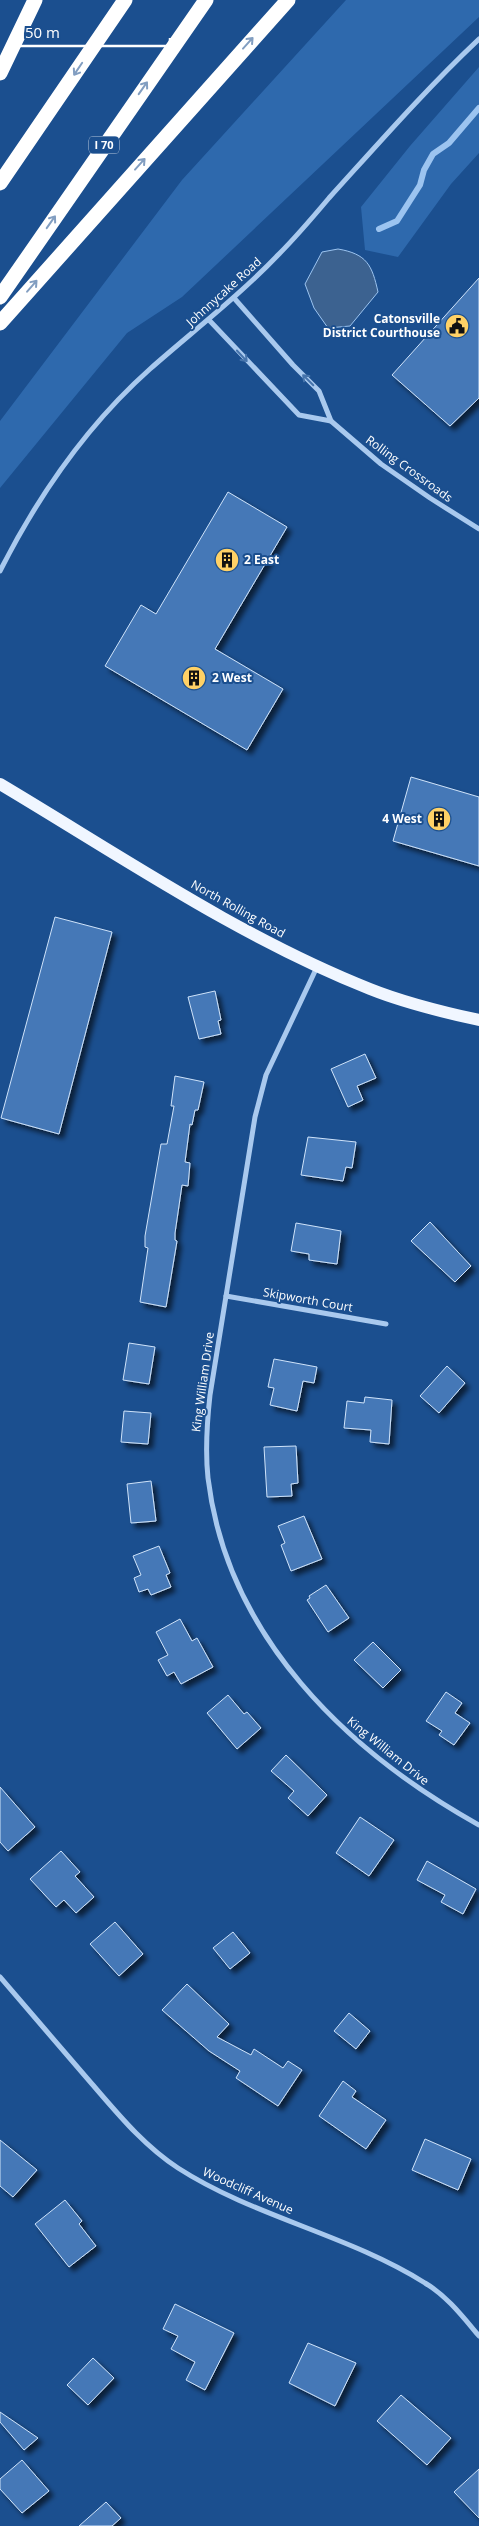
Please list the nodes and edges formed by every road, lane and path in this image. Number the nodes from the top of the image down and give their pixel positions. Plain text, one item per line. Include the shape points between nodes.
1 (35, 0) edge
2 (126, 0) edge
3 (206, 0) edge
4 (288, 0) edge
5 (479, 39) edge
6 (0, 73) edge
7 (0, 184) edge
8 (0, 296) edge
9 (234, 298) junction
10 (209, 320) junction
11 (0, 323) edge
12 (331, 421) junction
13 (479, 529) edge
14 (0, 571) edge
15 (0, 784) edge
16 (317, 967) junction
17 (479, 1020) edge
18 (226, 1296) junction
19 (386, 1324) dead end
20 (479, 1824) edge
21 (0, 1978) edge
22 (479, 2336) edge

1 - 6 highway
2 -> 7 highway
8 -> 3 highway, I 70
11 -> 4 highway
5 - 9 street, Johnnycake Road via 442,73 280,254
9 - 10 street, Johnnycake Road
12 -> 9 street, Rolling Crossroads via 320,391
10 -> 12 street via 298,415
10 - 14 street, Johnnycake Road via 149,370 71,454 38,502
12 - 13 street, Rolling Crossroads via 381,464
15 - 16 main road, North Rolling Road via 210,910
16 - 17 main road, North Rolling Road via 372,990
16 - 18 street, King William Drive via 266,1075 255,1117
18 - 19 street, Skipworth Court
18 - 20 street, King William Drive via 210,1394 207,1459 215,1517 227,1559 246,1601 294,1676 354,1739 434,1800
21 - 22 street, Woodcliff Avenue via 123,2120 155,2151 204,2184 370,2255 426,2284 454,2306

